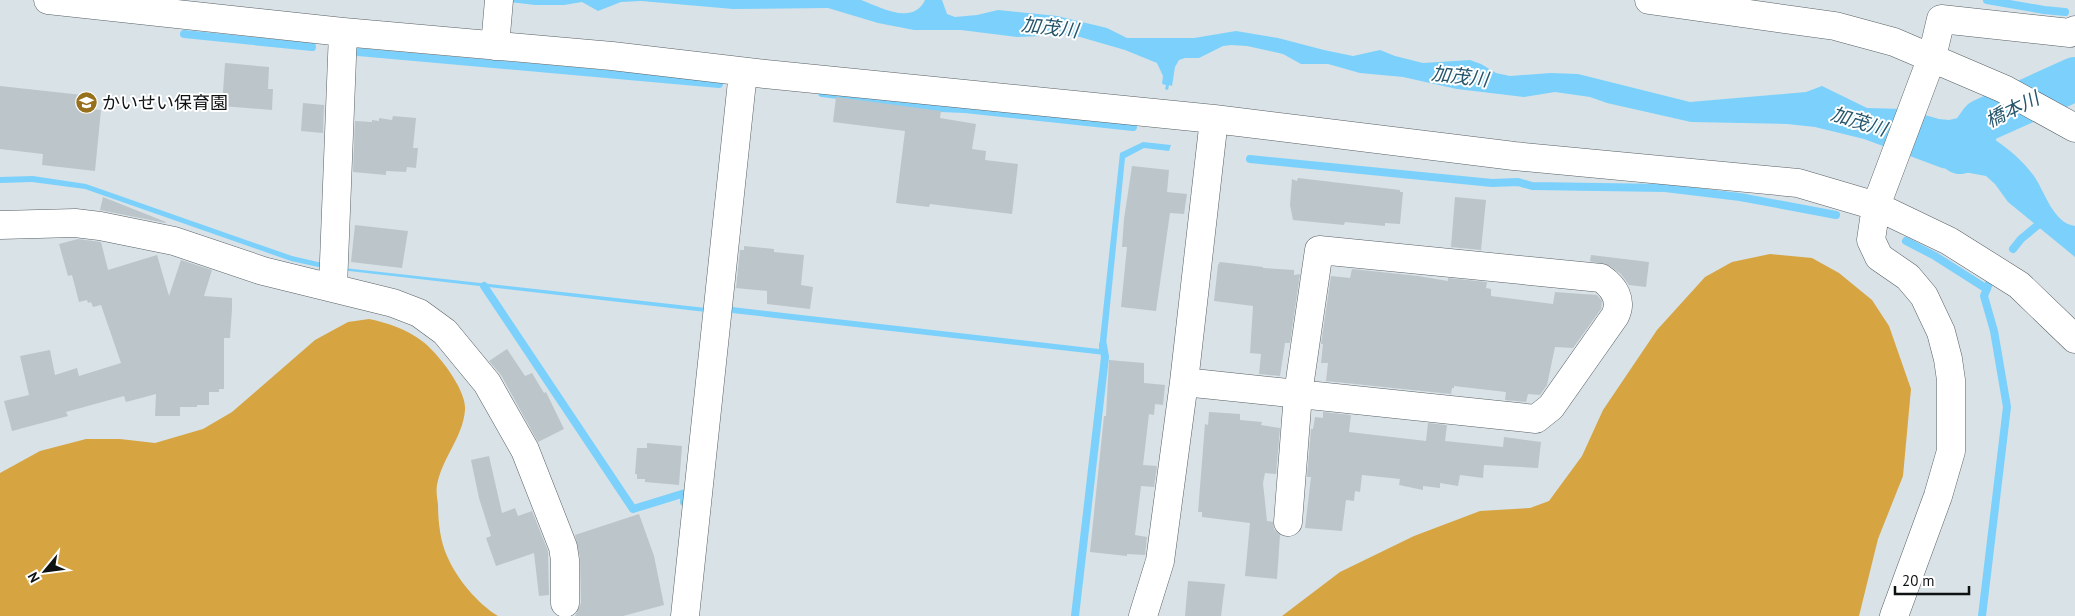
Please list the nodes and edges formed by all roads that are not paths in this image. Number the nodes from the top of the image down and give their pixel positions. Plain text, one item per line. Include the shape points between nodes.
1 (48, 0) edge
2 (1649, 0) edge
3 (496, 23) edge
4 (2075, 30) edge
5 (343, 32) junction
6 (1932, 57) junction
7 (743, 72) junction
8 (1214, 119) junction
9 (2070, 124) edge
10 (1876, 206) junction
11 (0, 225) edge
12 (333, 273) junction
13 (2075, 338) edge
14 (1184, 382) junction
15 (1298, 394) junction
16 (1288, 522) dead end
17 (565, 603) dead end
18 (685, 616) edge
19 (1143, 616) edge
20 (1894, 616) edge

1 - 5 street
2 - 6 street via 1835,26 1894,42
3 - 5 street
3 - 7 street via 612,56
4 - 6 street via 2070,33 1941,19
5 - 12 street
6 - 9 street via 2004,89
6 - 10 street
7 - 8 street
7 - 18 street
8 - 10 street via 1514,156 1798,183
8 - 14 street
10 - 13 street via 1949,241 2019,285
10 - 20 street via 1871,240 1880,257 1908,277 1924,296 1941,332 1951,380 1951,451
11 - 12 street via 75,223 100,226 174,241 263,271
12 - 17 street via 419,313 445,332 487,382 525,450 563,547
14 - 15 street
14 - 19 street via 1160,561
15 - 15 street via 1319,250 1601,278 1611,284 1618,299 1619,309 1615,316 1551,407 1536,419
15 - 16 street

